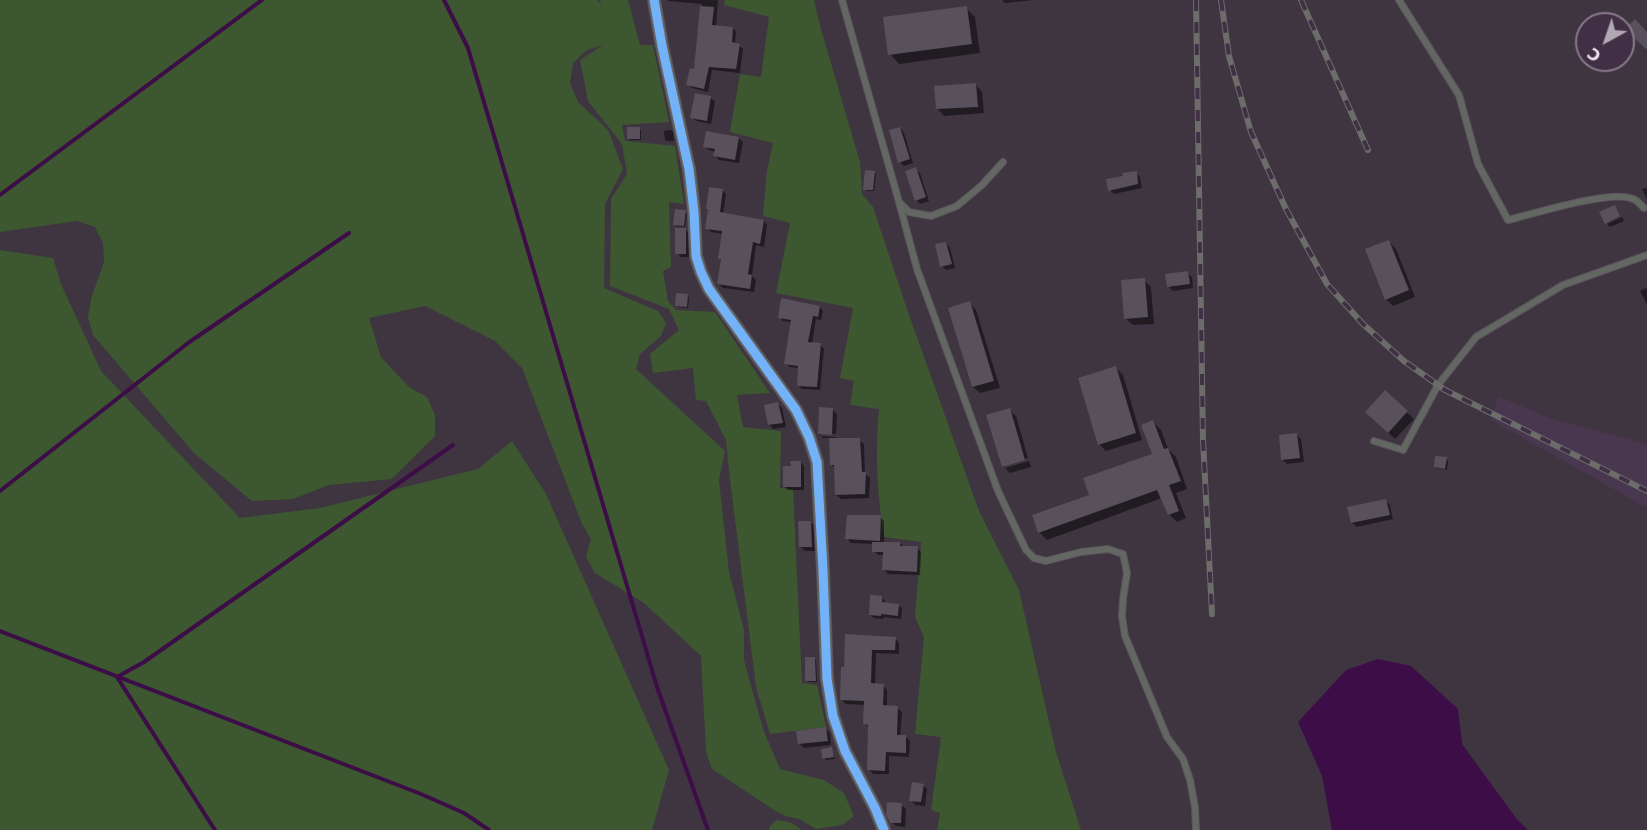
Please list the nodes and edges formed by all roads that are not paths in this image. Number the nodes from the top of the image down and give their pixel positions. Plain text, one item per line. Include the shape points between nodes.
1 (654, 0) edge
2 (842, 0) edge
3 (1399, 0) edge
4 (1003, 162) dead end
5 (899, 202) junction
6 (1644, 208) dead end
7 (1647, 255) edge
8 (1374, 441) dead end
9 (884, 830) edge
10 (1196, 830) edge

1 - 9 street via 689,169 696,256 701,272 709,289 796,410 817,462 827,679 833,716 845,751
2 - 5 lane
3 - 6 lane via 1459,95 1478,164 1508,220 1615,195 1634,199
4 - 5 lane via 957,206 931,216 909,212
5 - 10 lane via 916,269 998,491 1026,550 1034,558 1046,561 1108,549 1123,554 1127,573 1122,616 1125,636 1167,737 1183,759 1195,807
7 - 8 lane via 1563,285 1476,337 1438,385 1402,450

